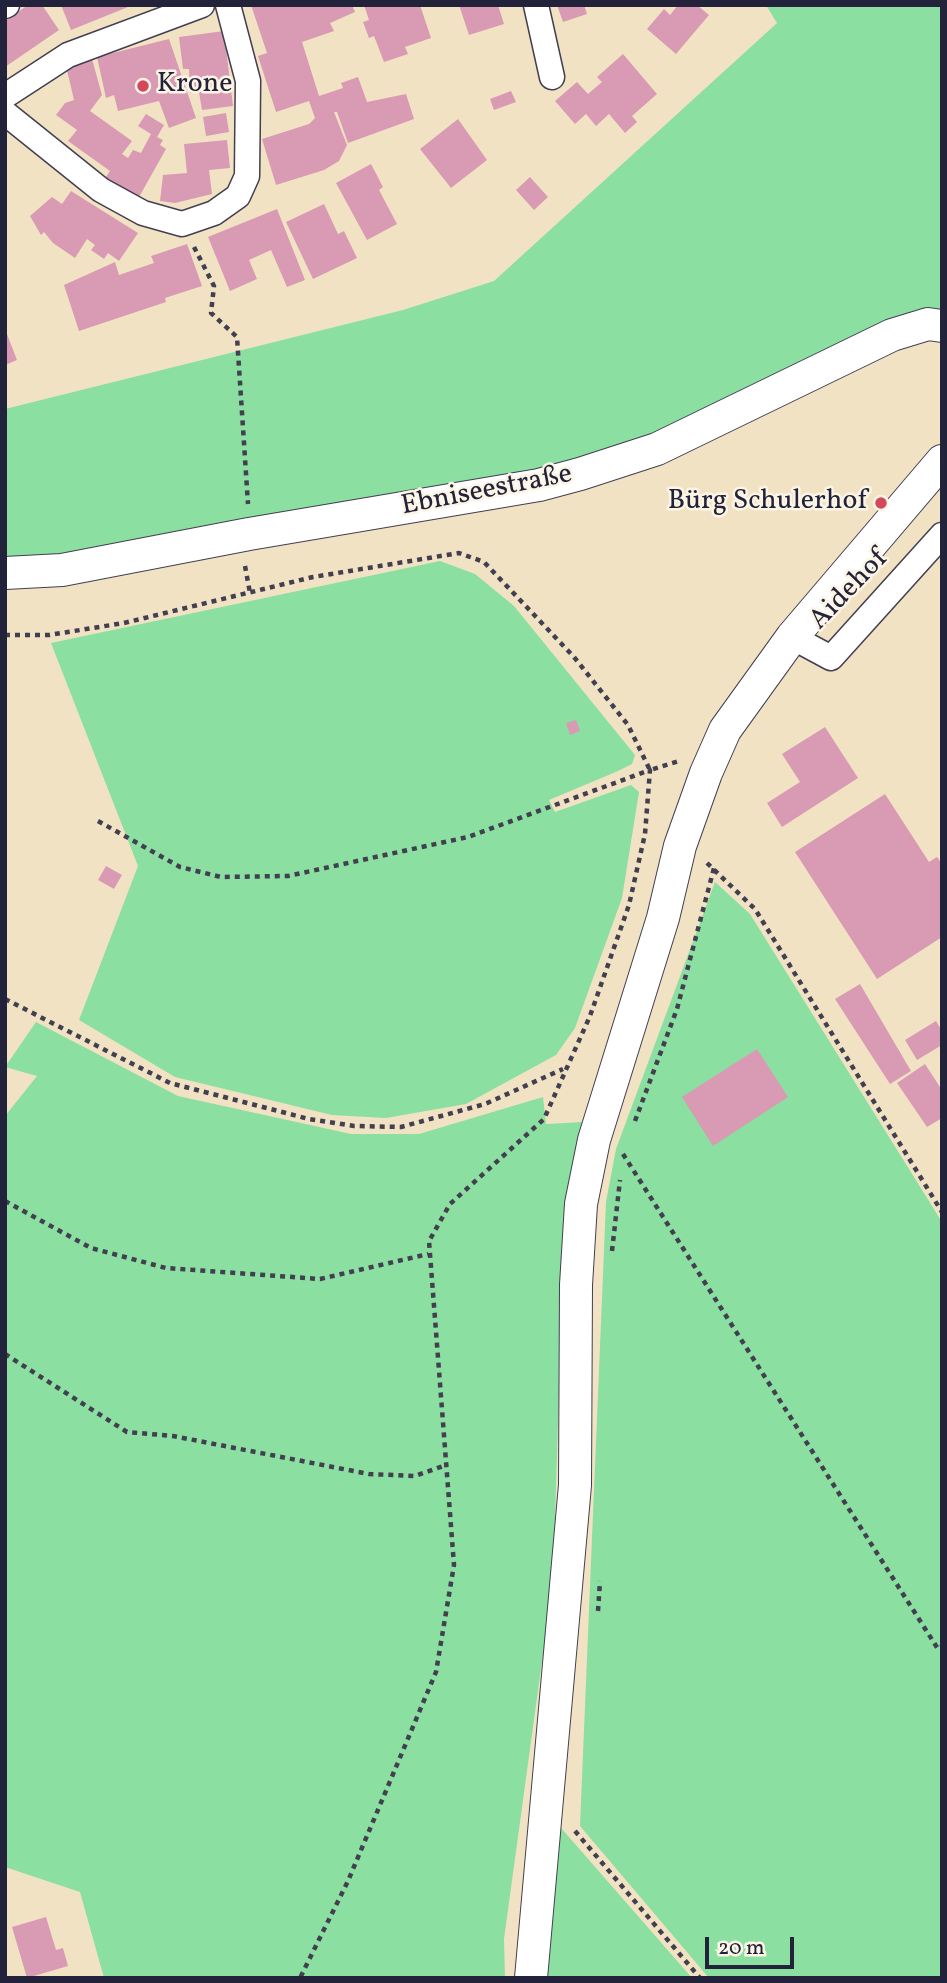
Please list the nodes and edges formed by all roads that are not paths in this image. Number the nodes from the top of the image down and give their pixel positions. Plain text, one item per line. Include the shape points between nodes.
1 (228, 5) edge
2 (536, 5) edge
3 (192, 6) edge
4 (552, 77) dead end
5 (5, 96) edge
6 (5, 113) edge
7 (942, 326) edge
8 (942, 461) edge
9 (942, 535) edge
10 (5, 573) edge
11 (792, 637) junction
12 (531, 1978) edge

1 - 6 street via 248,81 247,176 238,196 214,213 182,224 143,213 101,190
2 - 4 street
3 - 5 street via 68,55
7 - 10 street, Ebniseestraße via 928,324 892,335 657,449 580,474 471,498 62,569
8 - 11 street
9 - 11 street, Aidehof via 831,658
11 - 12 street via 725,730 706,773 680,846 663,918 594,1140 581,1204 575,1485

